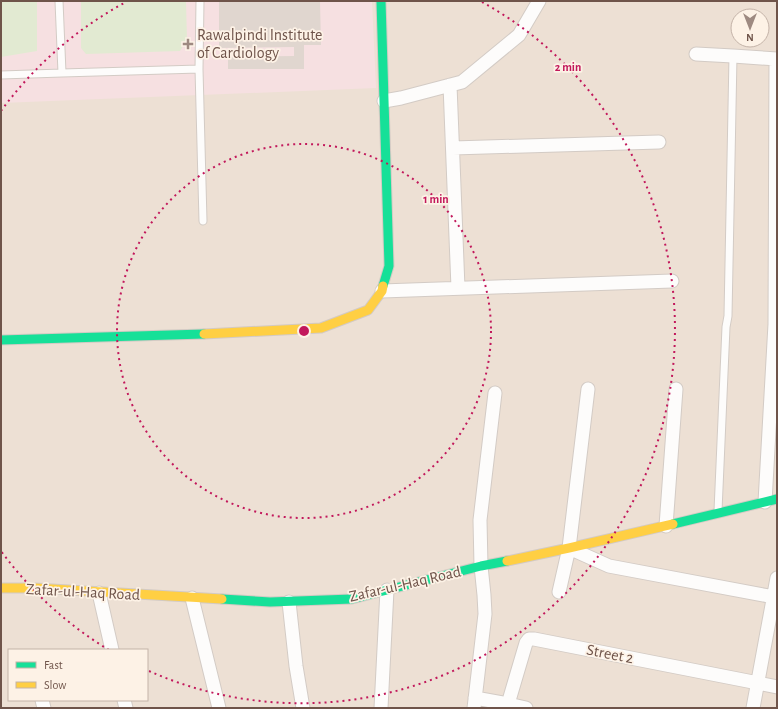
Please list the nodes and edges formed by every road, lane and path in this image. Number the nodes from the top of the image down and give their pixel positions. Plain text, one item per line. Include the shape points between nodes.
1 (58, 1) edge
2 (200, 1) edge
3 (381, 1) edge
4 (539, 1) edge
5 (696, 54) dead end
6 (733, 56) junction
7 (776, 59) edge
8 (199, 69) junction
9 (62, 73) junction
10 (1, 75) edge
11 (450, 85) junction
12 (384, 101) junction
13 (659, 142) dead end
14 (453, 148) junction
15 (203, 221) dead end
16 (776, 256) edge
17 (672, 281) dead end
18 (458, 288) junction
19 (382, 291) junction
20 (1, 340) edge
21 (588, 389) dead end
22 (676, 389) dead end
23 (495, 393) dead end
24 (771, 501) edge
25 (718, 514) junction
26 (666, 526) junction
27 (570, 548) junction
28 (482, 566) junction
29 (777, 578) edge
30 (1, 588) edge
31 (387, 590) junction
32 (559, 592) dead end
33 (99, 593) junction
34 (774, 597) junction
35 (192, 598) junction
36 (289, 602) junction
37 (112, 649) edge
38 (758, 682) junction
39 (777, 687) edge
40 (474, 703) edge
41 (508, 704) junction
42 (219, 708) edge
43 (303, 708) edge
44 (382, 708) edge
45 (526, 708) edge
46 (753, 708) edge

1 - 9 lane
2 - 8 lane
3 - 12 street
4 - 11 street via 518,35 462,82
5 - 6 street
6 - 7 street
6 - 25 lane via 728,316
7 - 16 street
8 - 9 lane
8 - 15 lane
9 - 10 lane
11 - 12 street
11 - 14 street
12 - 19 street via 389,266
13 - 14 street
14 - 18 street
16 - 24 street
17 - 18 street
18 - 19 street
19 - 20 street via 368,310 321,328
21 - 27 street
22 - 26 street
23 - 28 street via 480,520
24 - 25 street, Zafar-ul-Haq Road
25 - 26 street, Zafar-ul-Haq Road
26 - 27 street, Zafar-ul-Haq Road
27 - 28 street, Zafar-ul-Haq Road
27 - 32 street
27 - 34 street via 609,566
28 - 31 street, Zafar-ul-Haq Road
28 - 40 street via 485,614
29 - 34 street
30 - 33 street, Zafar-ul-Haq Road
31 - 36 street, Zafar-ul-Haq Road via 352,599
31 - 44 street
33 - 35 street, Zafar-ul-Haq Road
33 - 37 street
34 - 38 street
35 - 36 street, Zafar-ul-Haq Road
35 - 42 street
36 - 43 street
38 - 39 street
38 - 41 street, Street 2 via 529,639
38 - 46 street
40 - 41 street
41 - 45 street

